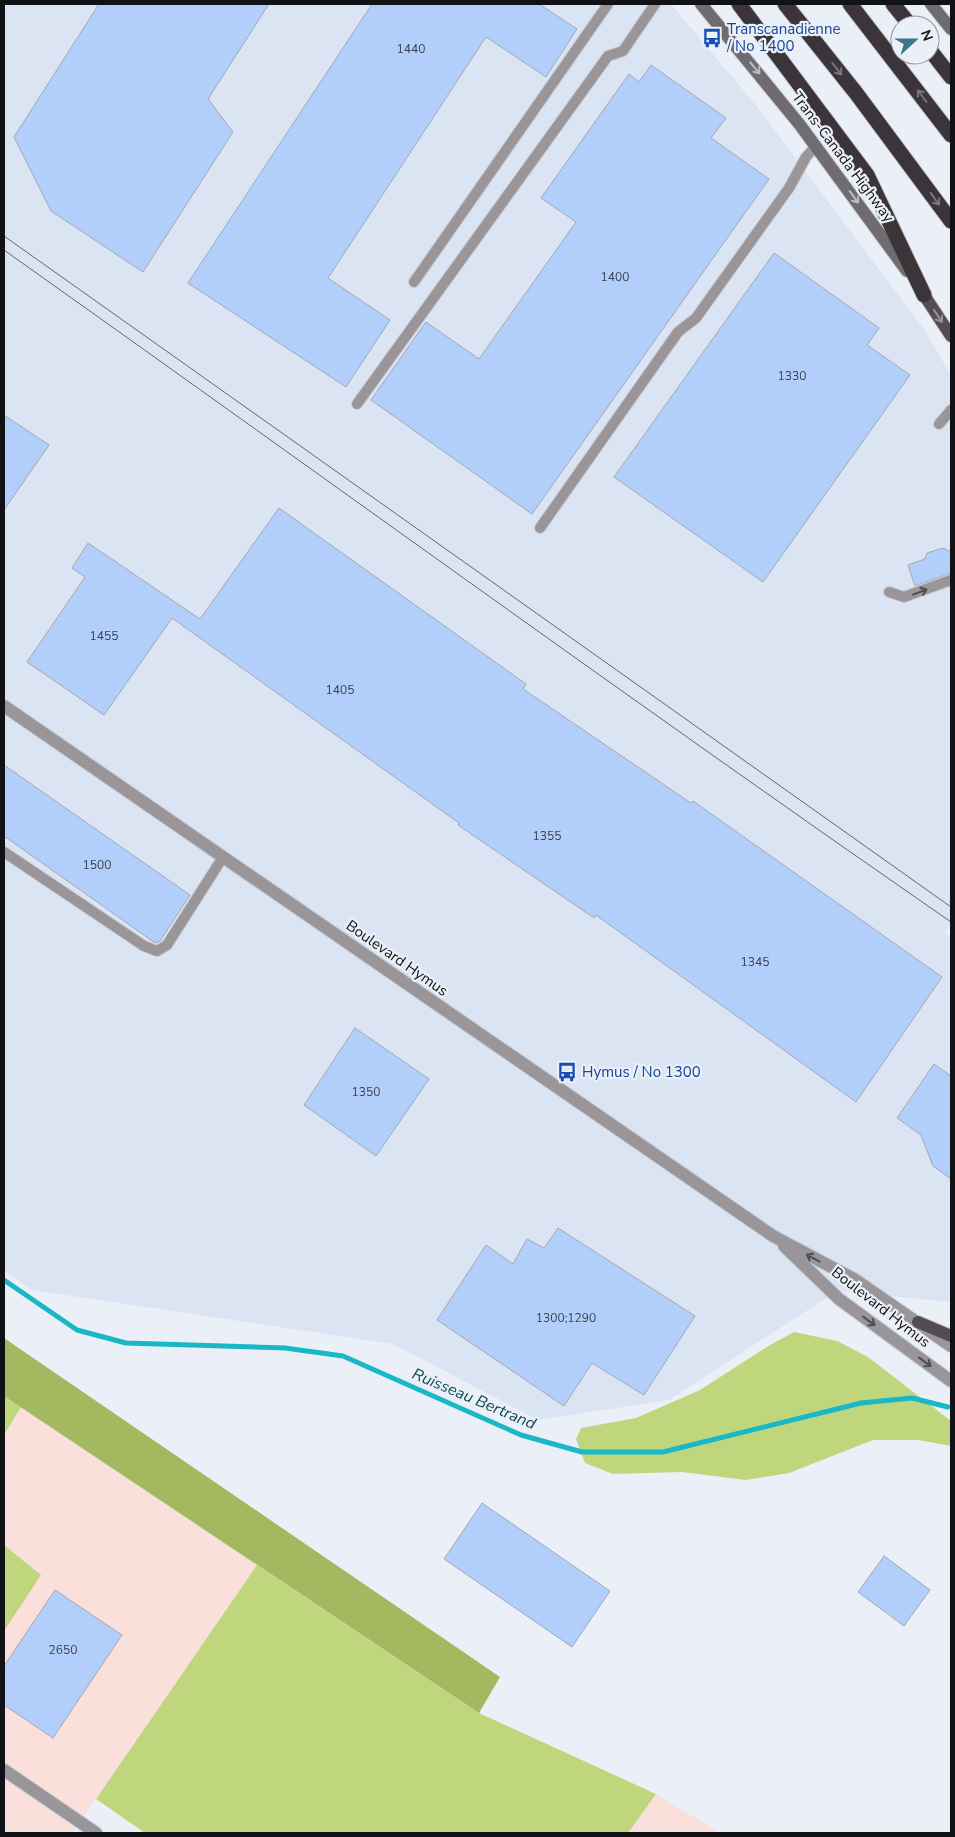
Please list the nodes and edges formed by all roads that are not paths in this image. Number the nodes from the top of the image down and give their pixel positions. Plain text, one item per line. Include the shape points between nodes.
1 (608, 4) edge
2 (655, 4) edge
3 (701, 4) edge
4 (739, 4) edge
5 (785, 4) edge
6 (850, 4) edge
7 (893, 4) edge
8 (931, 4) edge
9 (902, 15) edge
10 (951, 29) edge
11 (940, 62) edge
12 (951, 76) edge
13 (951, 135) edge
14 (816, 146) junction
15 (951, 222) edge
16 (414, 282) dead end
17 (924, 296) junction
18 (951, 336) edge
19 (357, 404) dead end
20 (951, 410) edge
21 (939, 424) dead end
22 (540, 528) dead end
23 (951, 580) edge
24 (889, 592) dead end
25 (4, 706) edge
26 (4, 852) edge
27 (223, 857) junction
28 (773, 1236) junction
29 (918, 1322) junction
30 (951, 1336) edge
31 (951, 1346) edge
32 (951, 1381) edge
33 (4, 1770) edge
34 (96, 1833) edge

1 - 16 lane
2 - 19 lane via 623,51 608,56
3 -> 14 main road, Trans-Canada Highway
4 - 17 highway via 867,176
5 -> 15 highway via 856,93
13 -> 6 highway
7 - 9 highway
8 - 10 main road
11 - 12 highway
14 -> 17 main road, Trans-Canada Highway
14 - 22 lane via 696,318 678,332
17 -> 18 main road, Trans-Canada Highway
20 - 21 lane
24 -> 23 lane via 904,597
25 - 27 street, Boulevard Hymus
26 - 27 lane via 144,946 157,951 167,945
27 - 28 street, Boulevard Hymus
29 -> 28 street, Boulevard Hymus via 854,1279
28 -> 32 street, Boulevard Hymus via 839,1299
29 - 30 main road
29 - 31 street, Boulevard Hymus
33 - 34 street

